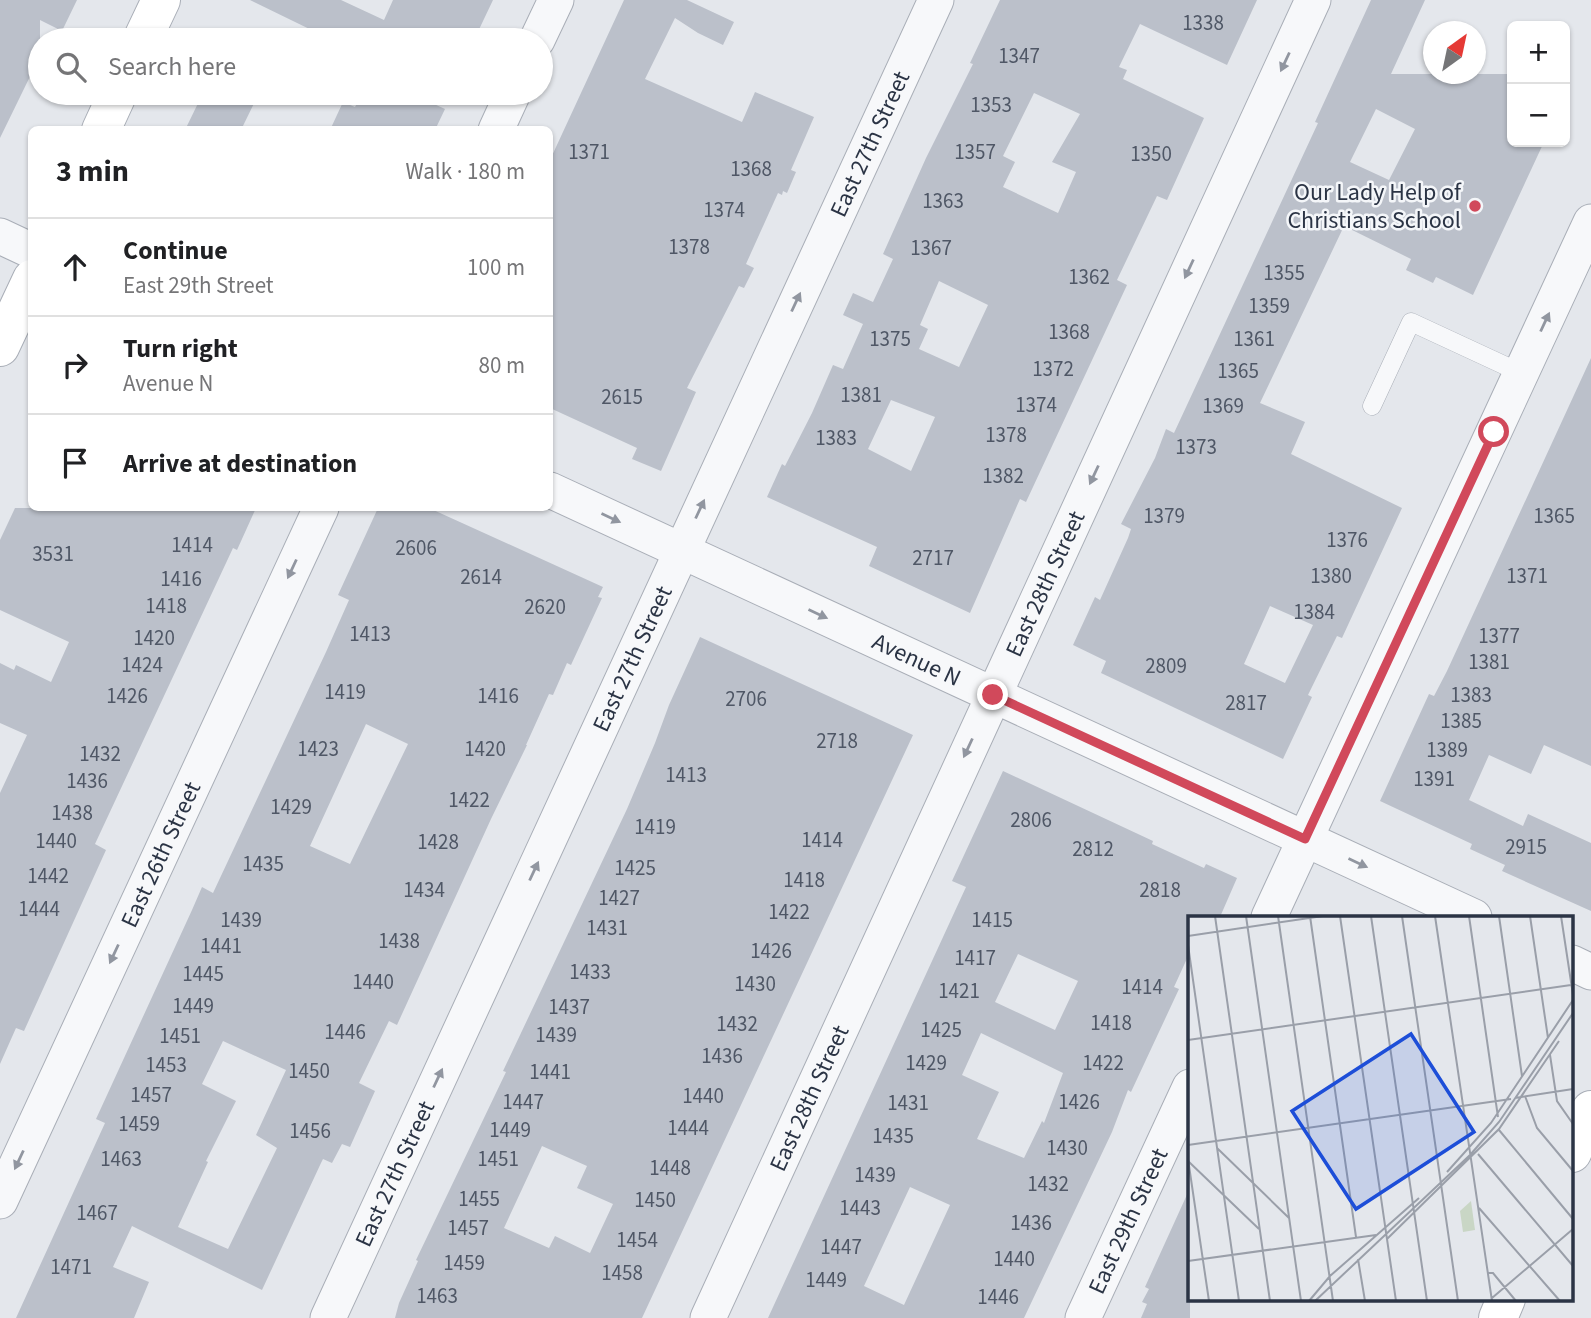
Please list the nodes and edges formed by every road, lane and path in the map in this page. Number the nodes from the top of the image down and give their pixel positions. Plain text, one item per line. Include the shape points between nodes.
1 (161, 0) edge
2 (556, 0) edge
3 (936, 0) edge
4 (1313, 0) edge
5 (148, 28) edge
6 (543, 28) edge
7 (112, 105) edge
8 (507, 105) edge
9 (103, 126) edge
10 (498, 126) edge
11 (1591, 222) edge
12 (0, 236) edge
13 (28, 249) edge
14 (28, 288) edge
15 (0, 347) edge
16 (1521, 373) junction
17 (1372, 406) dead end
18 (553, 491) edge
19 (320, 511) edge
20 (681, 551) junction
21 (993, 695) junction
22 (1305, 839) junction
23 (1269, 916) edge
24 (1472, 916) edge
25 (1574, 964) edge
26 (1591, 972) edge
27 (1188, 1091) edge
28 (1591, 1110) edge
29 (1574, 1148) edge
30 (0, 1201) edge
31 (1506, 1300) edge
32 (328, 1318) edge
33 (708, 1318) edge
34 (1083, 1318) edge
35 (1497, 1318) edge

1 - 5 main road
2 - 6 street
20 -> 3 street, East 27th Street
4 -> 21 street, East 28th Street
7 - 9 main road
8 - 10 street
16 -> 11 street
12 - 13 street
14 - 15 main road
16 - 17 lane via 1411,322
16 - 22 street
18 -> 20 street, Avenue N
19 -> 30 street, East 26th Street
20 -> 21 street, Avenue N
32 -> 20 street, East 27th Street
21 - 22 street, Avenue N
21 -> 33 street, East 28th Street
22 - 23 street
22 -> 24 street, Avenue N
25 - 26 street
27 - 34 street, East 29th Street
28 - 29 main road
31 - 35 main road

